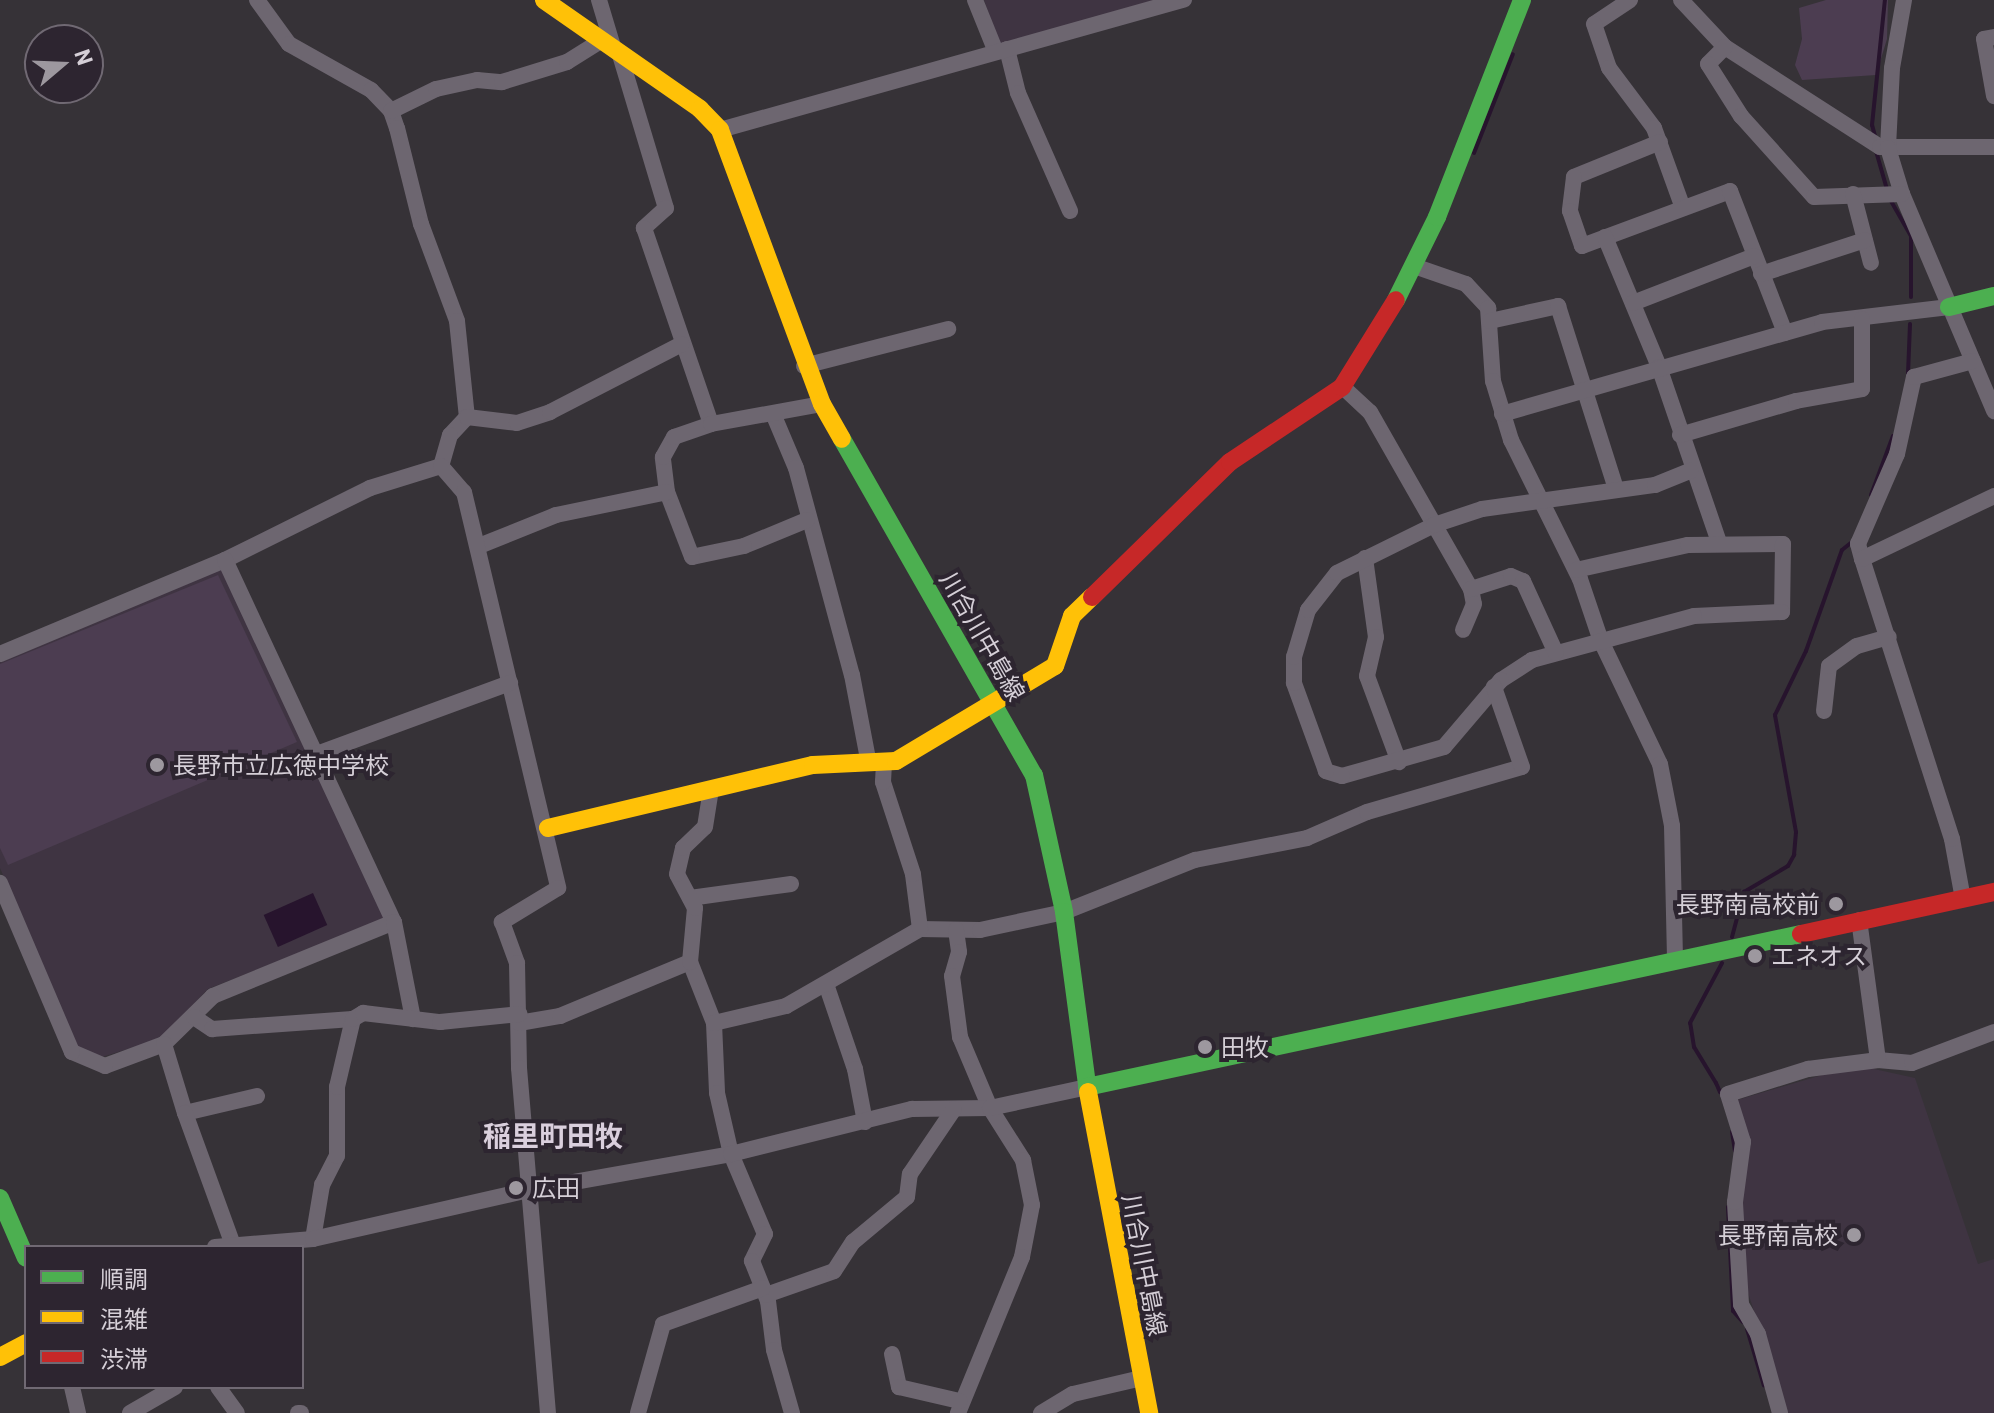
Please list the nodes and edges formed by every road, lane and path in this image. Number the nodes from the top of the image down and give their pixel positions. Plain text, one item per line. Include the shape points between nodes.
1 (257, 0) edge
2 (544, 0) edge
3 (599, 0) edge
4 (975, 0) edge
5 (1184, 0) edge
6 (1522, 0) edge
7 (1630, 0) edge
8 (1681, 0) edge
9 (1904, 0) edge
10 (1994, 37) edge
11 (1725, 47) junction
12 (612, 49) junction
13 (1002, 51) junction
14 (1994, 96) edge
15 (391, 111) junction
16 (720, 130) junction
17 (1660, 142) junction
18 (1994, 147) edge
19 (1888, 148) junction
20 (1853, 194) junction
21 (1902, 194) junction
22 (1683, 208) junction
23 (1070, 211) dead end
24 (1605, 237) junction
25 (1865, 240) junction
26 (1754, 256) junction
27 (1871, 263) dead end
28 (1414, 266) junction
29 (1761, 274) junction
30 (1994, 296) edge
31 (1633, 303) junction
32 (1949, 307) junction
33 (1862, 319) junction
34 (1490, 321) junction
35 (948, 329) dead end
36 (1785, 333) junction
37 (682, 344) junction
38 (1973, 361) junction
39 (804, 366) junction
40 (1659, 367) junction
41 (1586, 388) junction
42 (1347, 390) junction
43 (822, 404) junction
44 (1994, 411) edge
45 (1502, 414) junction
46 (774, 416) junction
47 (467, 417) junction
48 (711, 424) junction
49 (1680, 435) junction
50 (441, 466) junction
51 (1690, 471) junction
52 (1616, 489) junction
53 (667, 492) junction
54 (1994, 496) edge
55 (1540, 498) junction
56 (807, 520) junction
57 (1434, 525) junction
58 (1719, 542) junction
59 (479, 546) junction
60 (1365, 558) junction
61 (1862, 559) junction
62 (225, 560) junction
63 (1576, 570) junction
64 (1471, 589) junction
65 (1463, 630) dead end
66 (1889, 637) junction
67 (1601, 641) junction
68 (1556, 653) junction
69 (0, 654) edge
70 (510, 683) junction
71 (1494, 687) junction
72 (993, 702) junction
73 (1824, 711) dead end
74 (314, 755) junction
75 (876, 762) junction
76 (1399, 762) junction
77 (711, 791) junction
78 (548, 828) junction
79 (0, 883) edge
80 (791, 884) dead end
81 (1994, 893) edge
82 (690, 898) junction
83 (1963, 899) junction
84 (6, 912) edge
85 (1064, 912) junction
86 (1859, 920) junction
87 (394, 922) junction
88 (920, 929) junction
89 (956, 930) junction
90 (1675, 961) junction
91 (690, 962) junction
92 (826, 984) junction
93 (194, 1017) junction
94 (353, 1019) junction
95 (413, 1019) junction
96 (520, 1019) junction
97 (714, 1023) junction
98 (1994, 1032) edge
99 (164, 1044) junction
100 (1878, 1060) junction
101 (1087, 1087) junction
102 (257, 1096) dead end
103 (990, 1108) junction
104 (954, 1109) junction
105 (185, 1113) junction
106 (865, 1122) junction
107 (731, 1154) junction
108 (529, 1190) junction
109 (0, 1198) edge
110 (313, 1239) junction
111 (223, 1245) edge
112 (24, 1253) edge
113 (764, 1292) junction
114 (24, 1344) edge
115 (892, 1354) dead end
116 (0, 1357) edge
117 (1142, 1378) junction
118 (72, 1389) edge
119 (172, 1389) edge
120 (219, 1389) edge
121 (959, 1407) edge
122 (78, 1413) edge
123 (130, 1413) edge
124 (237, 1413) edge
125 (548, 1413) edge
126 (638, 1413) edge
127 (792, 1413) edge
128 (1041, 1413) edge
129 (1149, 1413) edge
130 (1780, 1413) edge

1 - 15 street via 289,44 316,63 348,74
2 - 12 street, 川合川中島線
3 - 12 street
4 - 13 street
5 - 13 street
6 - 28 street via 1495,79
7 - 17 street via 1594,24 1609,68
8 - 11 street
9 - 19 street via 1892,68
10 - 14 street via 1984,39
11 - 19 street
11 - 20 street via 1708,64 1750,127 1814,197
12 - 15 street via 502,82 477,80 436,89
12 - 16 street, 川合川中島線 via 700,109
12 - 37 street via 666,208 644,228 672,297
13 - 16 street
13 - 23 street
15 - 47 street via 421,224 457,321
16 - 39 street, 川合川中島線
17 - 22 street
17 - 24 street via 1574,177 1570,211 1582,246
18 - 19 street
19 - 21 street
20 - 21 street
20 - 25 street
21 - 32 street
22 - 24 street
22 - 26 street via 1730,191
24 - 31 street
25 - 27 street
25 - 29 street
26 - 29 street
26 - 31 street
28 - 34 street via 1466,284 1488,308
28 - 42 street
29 - 36 street
30 - 32 street
31 - 40 street
32 - 33 street
32 - 38 street
33 - 36 street
33 - 49 street via 1862,389 1796,401
34 - 41 street via 1558,306
34 - 45 street via 1490,360
35 - 39 street
36 - 40 street
37 - 47 street via 550,412 517,423
37 - 48 street
38 - 44 street
38 - 61 street via 1914,377 1897,454 1858,544
39 - 43 street, 川合川中島線
40 - 41 street
40 - 49 street
41 - 45 street
41 - 52 street
42 - 57 street via 1370,412
42 - 72 street via 1230,462 1072,616 1055,666
43 - 46 street
43 - 72 street, 川合川中島線
45 - 55 street
46 - 48 street
46 - 56 street via 796,468
47 - 50 street via 450,435
48 - 53 street via 674,437 663,457
49 - 51 street
50 - 59 street via 464,492
50 - 62 street via 370,488
51 - 52 street via 1655,485
51 - 58 street
52 - 55 street
53 - 56 street via 692,557 744,546
53 - 59 street via 556,515
54 - 61 street
55 - 57 street
55 - 63 street
56 - 75 street
57 - 60 street
57 - 64 street
58 - 63 street
58 - 67 street via 1783,544 1782,612 1694,616
59 - 70 street
60 - 76 street via 1376,637 1367,676
60 - 76 street via 1337,573 1308,610 1298,634 1294,683 1326,771 1342,776
61 - 66 street
62 - 69 street
62 - 74 street
63 - 67 street
64 - 65 street via 1474,604
64 - 68 street via 1511,576 1523,581
66 - 73 street via 1857,646 1829,666
66 - 83 street via 1952,839
67 - 68 street
67 - 90 street via 1660,764 1672,826
68 - 71 street via 1517,667
70 - 74 street
70 - 78 street
71 - 76 street via 1444,747
71 - 85 street via 1522,767 1367,812 1307,838 1195,860
72 - 75 street
72 - 85 street, 川合川中島線 via 1034,775
74 - 87 street
75 - 77 street via 813,765
75 - 88 street via 913,874
77 - 78 street
77 - 82 street via 705,827 683,848 677,874
78 - 96 street via 558,888 502,922 517,963
79 - 84 street
80 - 82 street
81 - 83 street
82 - 91 street via 695,908
83 - 86 street
84 - 99 street via 72,1052 105,1066
85 - 89 street via 1003,927
85 - 101 street, 川合川中島線
86 - 90 street
86 - 100 street
87 - 93 street via 213,996
87 - 95 street
88 - 89 street
88 - 92 street
89 - 103 street via 959,952 952,976 960,1037
90 - 101 street
91 - 96 street via 560,1016
91 - 97 street
92 - 97 street via 786,1006
92 - 106 street via 855,1069
93 - 94 street via 212,1029
93 - 99 street
94 - 95 street via 363,1013
94 - 110 street via 337,1087 337,1156 322,1185
95 - 96 street
96 - 108 street
97 - 107 street via 717,1093
98 - 100 street via 1912,1063
99 - 105 street
100 - 130 street via 1808,1069 1728,1094 1743,1142 1735,1202 1741,1304 1758,1334
101 - 103 street
101 - 117 street, 川合川中島線
102 - 105 street
103 - 104 street
103 - 121 street via 1023,1160 1032,1205 1029,1234
104 - 106 street via 912,1109
104 - 113 street via 910,1174 907,1197 853,1242 834,1271
105 - 111 street
106 - 107 street
107 - 108 street
107 - 113 street via 765,1234 752,1261
108 - 110 street
108 - 125 street
109 - 112 street
110 - 111 street
113 - 126 street via 663,1324
113 - 127 street
114 - 116 street
115 - 121 street via 899,1387
117 - 128 street via 1073,1394
117 - 129 street, 川合川中島線
118 - 122 street
119 - 123 street
120 - 124 street

